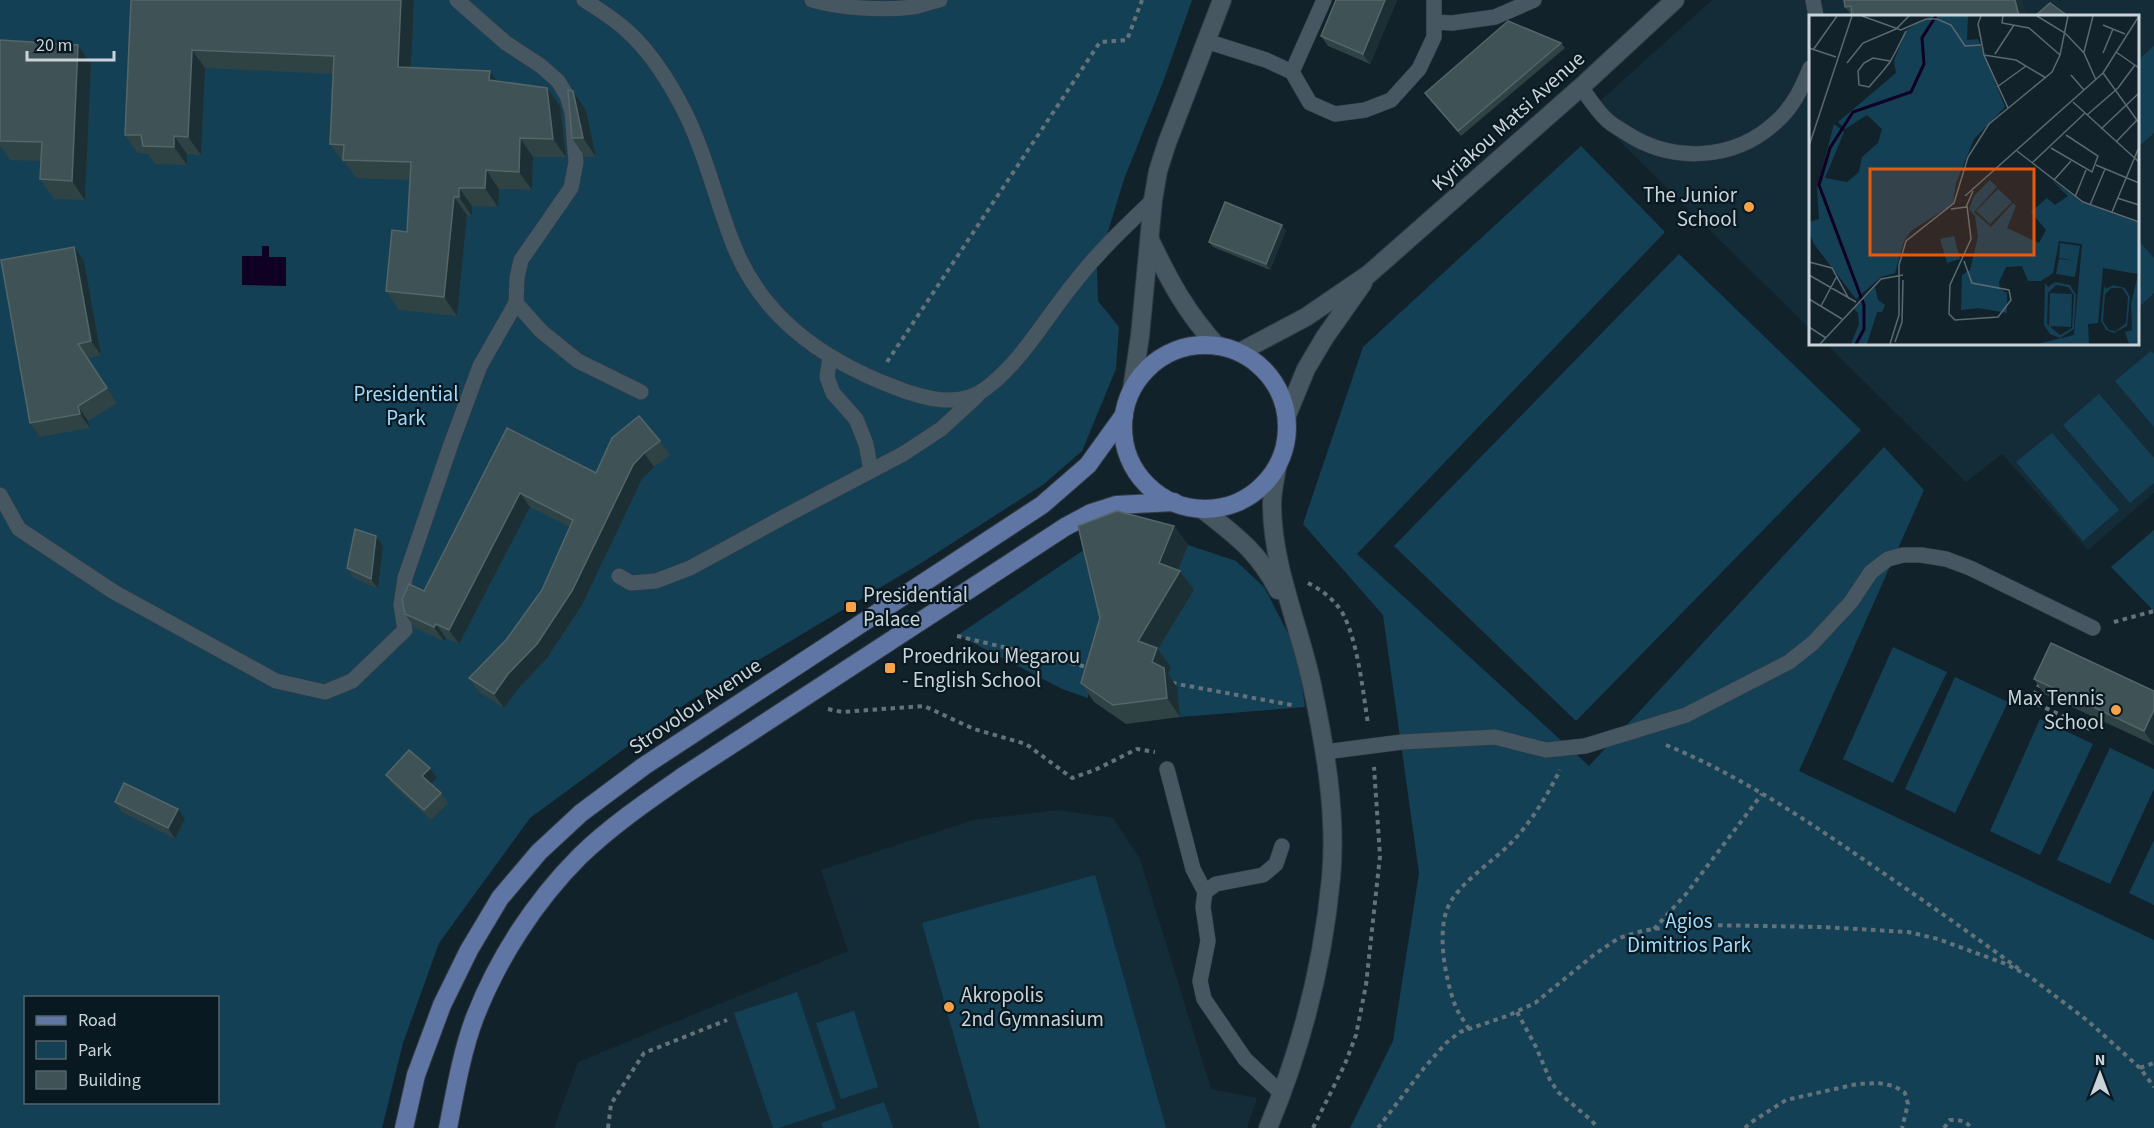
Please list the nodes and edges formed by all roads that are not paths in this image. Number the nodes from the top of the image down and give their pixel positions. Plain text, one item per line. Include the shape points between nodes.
1 (457, 0) edge
2 (584, 0) edge
3 (812, 0) edge
4 (940, 0) edge
5 (1222, 0) edge
6 (1324, 0) edge
7 (1434, 0) edge
8 (1534, 0) edge
9 (1674, 0) edge
10 (1813, 0) edge
11 (1816, 15) edge
12 (1435, 22) junction
13 (1206, 41) junction
14 (1809, 70) edge
15 (1292, 72) junction
16 (1581, 87) junction
17 (1153, 200) junction
18 (1149, 239) junction
19 (1369, 274) junction
20 (516, 303) junction
21 (1217, 346) junction
22 (1240, 352) junction
23 (830, 357) junction
24 (1132, 389) junction
25 (984, 390) junction
26 (641, 392) dead end
27 (1124, 415) junction
28 (1287, 415) junction
29 (1277, 468) junction
30 (871, 471) junction
31 (0, 495) edge
32 (1174, 502) junction
33 (1202, 509) junction
34 (619, 576) dead end
35 (1297, 626) junction
36 (2093, 628) road end
37 (1325, 752) junction
38 (1167, 769) road end
39 (1282, 846) dead end
40 (1205, 892) junction
41 (1282, 1094) junction
42 (404, 1128) edge
43 (448, 1128) edge
44 (1268, 1128) edge

1 - 20 lane via 558,81 572,113 576,162 571,188 521,260
2 - 23 lane via 625,28 653,58 680,102 748,276 771,310
3 - 4 lane via 882,8
5 - 13 main road
6 - 15 lane
7 - 12 lane
8 - 12 lane via 1495,17
9 - 16 main road, Kyriakou Matsi Avenue
10 - 11 lane
12 - 15 lane via 1434,37 1419,69 1390,100 1365,110 1335,114 1310,103
13 - 15 lane
13 - 17 main road via 1167,143
14 - 16 lane via 1799,94 1775,122 1745,142 1696,154 1644,144 1607,121
16 - 19 main road, Kyriakou Matsi Avenue
17 - 18 main road
17 - 25 lane via 1094,258 1017,358
18 - 21 main road via 1181,300
18 - 24 main road
19 - 22 main road, Kyriakou Matsi Avenue via 1306,317
19 - 28 main road, Kyriakou Matsi Avenue via 1306,369
20 - 26 lane via 541,331 578,361
20 - 31 lane via 480,366 405,578 401,605 405,630 352,681 325,692 276,681 114,592 19,530
21 - 22 main road
21 - 24 main road via 1199,345 1164,356 1149,367
22 - 28 main road via 1266,371 1276,384
23 - 25 lane via 875,380 928,398 966,399
23 - 30 lane via 827,377 833,393 856,420
24 - 27 main road
25 - 30 lane via 941,429
27 - 32 main road via 1123,431 1130,460 1148,486
27 - 42 main road, Strovolou Avenue via 1088,465 1042,505 644,766 581,813 539,852 500,898 442,1005 416,1075
28 - 29 main road via 1286,445
29 - 33 main road via 1245,499
29 - 35 main road via 1272,502 1274,533 1281,576
30 - 34 lane via 690,568 656,581 631,584
32 - 33 main road
32 - 43 main road via 1116,505 1065,527 626,816 580,856 538,904 503,958 475,1017
33 - 35 main road via 1251,549 1267,569
35 - 37 main road
36 - 37 lane via 1970,568 1946,559 1903,555 1888,559 1871,572 1814,643 1789,662 1686,715 1585,746 1546,750 1496,737 1402,742
37 - 41 main road via 1331,877 1315,977
38 - 40 lane via 1193,869
39 - 40 lane via 1276,864 1263,875 1216,884
40 - 41 lane via 1208,941 1200,981 1204,999 1245,1059
41 - 44 main road

